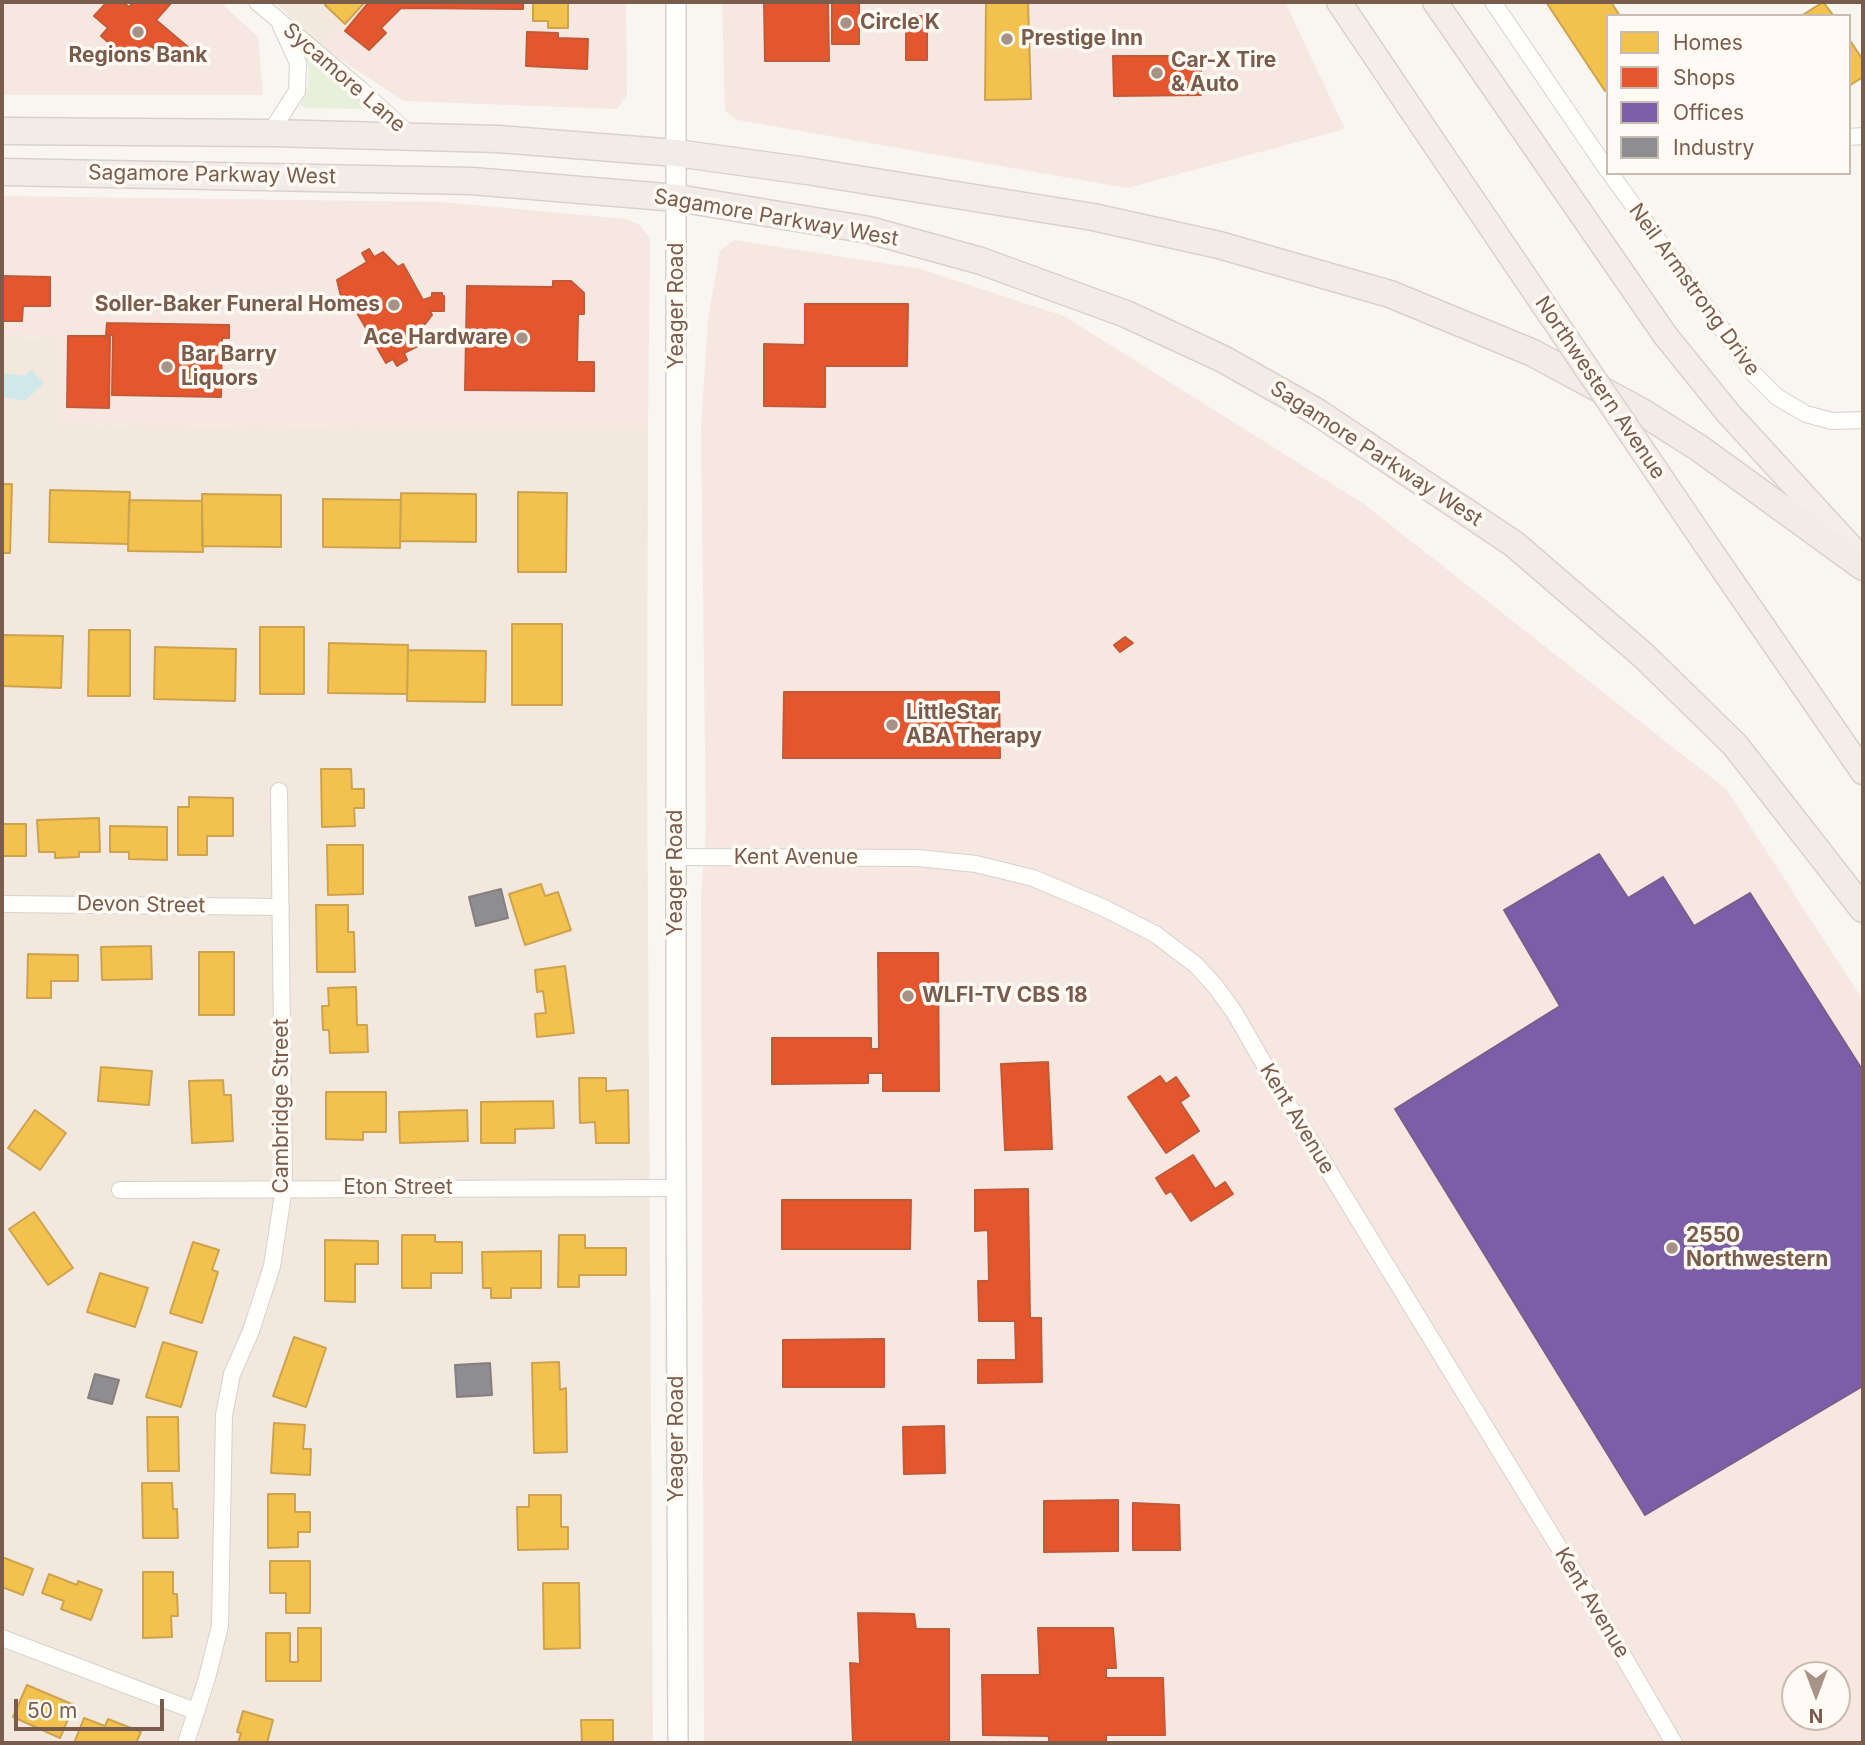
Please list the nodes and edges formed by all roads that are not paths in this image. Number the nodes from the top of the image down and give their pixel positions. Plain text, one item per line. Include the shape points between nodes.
1 (257, 2) edge
2 (676, 2) edge
3 (1339, 2) edge
4 (1435, 2) edge
5 (1493, 2) edge
6 (278, 20) junction
7 (2, 131) edge
8 (270, 133) junction
9 (411, 136) junction
10 (1606, 141) edge
11 (1590, 146) junction
12 (676, 153) junction
13 (1606, 168) edge
14 (2, 172) edge
15 (1611, 175) edge
16 (677, 198) junction
17 (1863, 419) edge
18 (1863, 560) edge
19 (1863, 567) edge
20 (1863, 772) edge
21 (279, 791) dead end
22 (676, 857) junction
23 (2, 904) edge
24 (281, 907) junction
25 (1863, 909) edge
26 (284, 1188) junction
27 (676, 1188) junction
28 (120, 1190) dead end
29 (2, 1638) edge
30 (195, 1712) junction
31 (186, 1743) edge
32 (678, 1743) edge
33 (1674, 1743) edge

1 - 6 street, Sycamore Lane
2 - 12 street, Yeager Road
3 - 20 main road, Northwestern Avenue, bridge
4 - 18 main road via 1665,335 1728,413
5 - 11 street, Neil Armstrong Drive
6 - 8 street, Sycamore Lane via 298,63 297,91
6 - 9 street, Sycamore Lane
7 - 8 highway, Sagamore Parkway West
8 - 9 highway, Sagamore Parkway West
9 - 12 highway, Sagamore Parkway West via 554,141
10 - 11 street
11 - 13 street, Neil Armstrong Drive
12 - 16 street, Yeager Road
12 - 19 highway, Sagamore Parkway West via 1094,217 1219,245 1390,294 1533,353 1642,412
14 - 16 highway, Sagamore Parkway West via 472,181
15 - 17 street, Neil Armstrong Drive via 1754,374 1776,397 1806,414 1832,421
16 - 22 street, Yeager Road
16 - 25 highway, Sagamore Parkway West via 869,230 981,261 1126,314 1223,359 1317,412 1514,544 1644,656 1735,745
21 - 24 street, Cambridge Street
22 - 27 street, Yeager Road
22 - 33 street, Kent Avenue via 918,858 976,864 1033,878 1102,907 1155,934 1196,965 1234,1012
23 - 24 street, Devon Street
24 - 26 street, Cambridge Street
26 - 27 street, Eton Street
26 - 28 street, Eton Street
26 - 30 street, Cambridge Street via 272,1266 232,1374 224,1415 220,1626
27 - 32 street, Yeager Road
29 - 30 street
30 - 31 street, Cambridge Street

